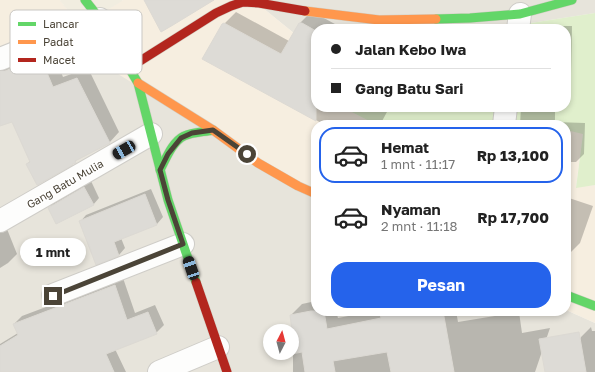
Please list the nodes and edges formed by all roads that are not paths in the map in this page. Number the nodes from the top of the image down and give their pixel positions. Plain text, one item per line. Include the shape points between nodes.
1 (85, 0) edge
2 (572, 0) edge
3 (93, 10) edge
4 (519, 22) edge
5 (10, 55) edge
6 (0, 59) edge
7 (142, 60) edge
8 (133, 74) edge
9 (138, 83) junction
10 (213, 130) junction
11 (151, 134) junction
12 (160, 170) junction
13 (311, 192) edge
14 (0, 221) edge
15 (183, 244) junction
16 (53, 296) dead end
17 (571, 296) edge
18 (594, 302) edge
19 (218, 346) junction
20 (160, 372) edge
21 (227, 372) edge

1 - 3 street
2 - 4 street
4 - 7 street via 470,18 379,20 243,2 216,14
5 - 6 street
8 - 9 street
9 - 10 street
9 - 11 street
10 - 12 street via 192,133 181,138 168,154
10 - 13 street via 258,163
11 - 12 street
11 - 14 street, Gang Batu Mulia
12 - 15 street
15 - 16 street
15 - 19 street
17 - 18 street
19 - 20 street
19 - 21 street

